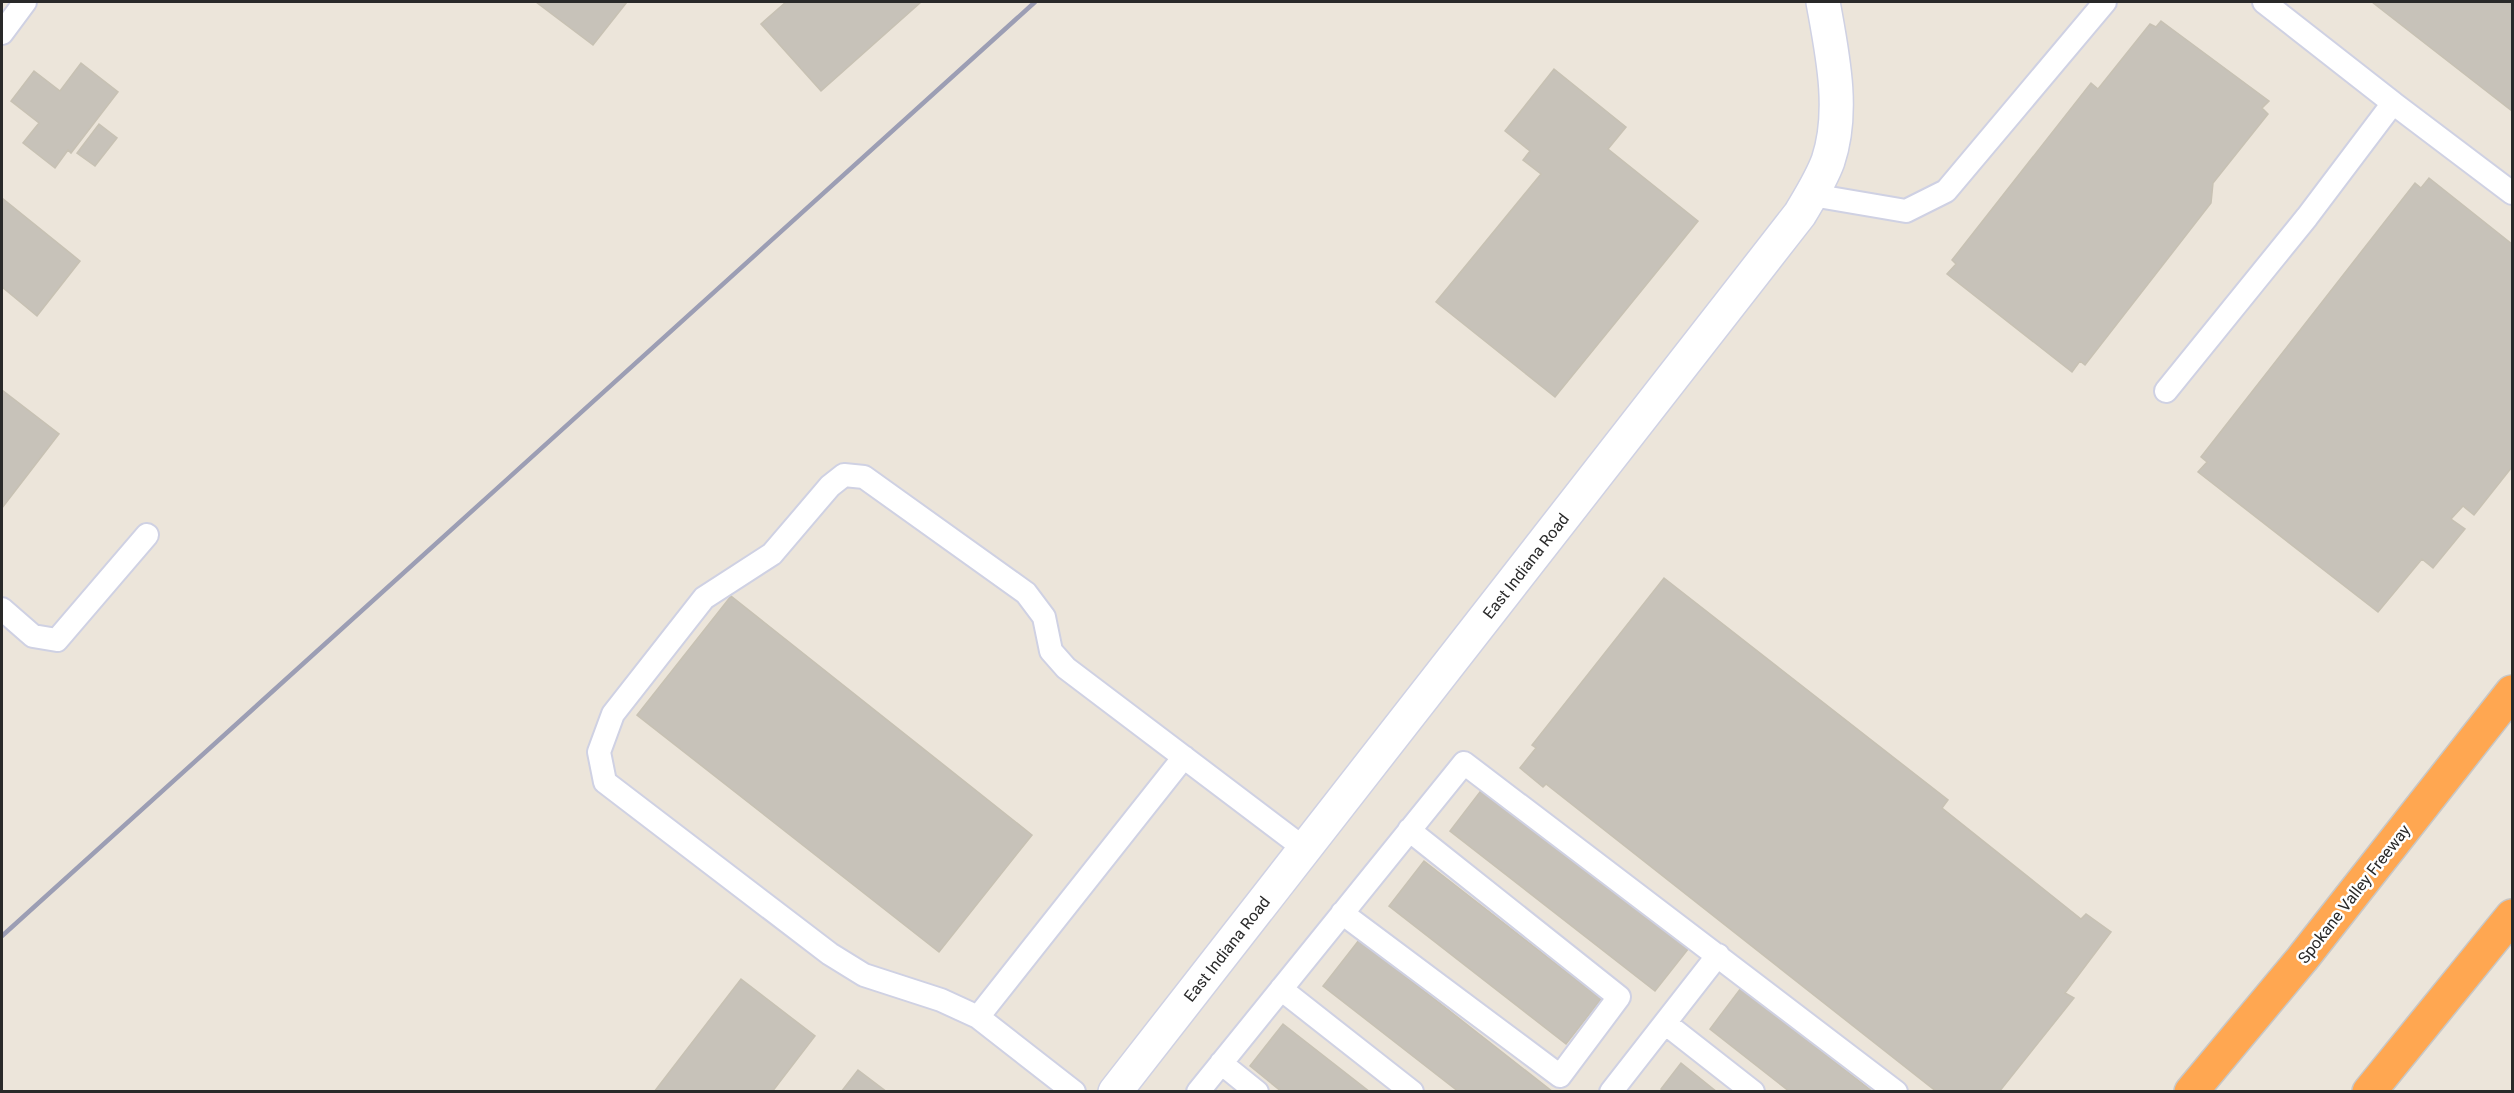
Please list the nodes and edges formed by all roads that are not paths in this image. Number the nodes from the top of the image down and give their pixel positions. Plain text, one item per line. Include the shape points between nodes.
1 (25, 2) edge
2 (1823, 2) edge
3 (2105, 2) edge
4 (2264, 2) edge
5 (2, 33) edge
6 (2393, 103) junction
7 (2512, 193) edge
8 (1812, 195) junction
9 (2166, 391) dead end
10 (147, 534) dead end
11 (2, 609) edge
12 (2512, 692) edge
13 (1184, 757) junction
14 (1410, 830) junction
15 (1305, 849) junction
16 (1342, 913) junction
17 (2512, 916) edge
18 (1718, 956) junction
19 (1281, 989) junction
20 (978, 1017) junction
21 (1665, 1023) junction
22 (1221, 1063) junction
23 (1619, 1089) edge
24 (1074, 1092) edge
25 (1115, 1092) edge
26 (1198, 1092) edge
27 (1257, 1092) edge
28 (1412, 1092) edge
29 (1754, 1092) edge
30 (1896, 1092) edge
31 (2191, 1092) edge
32 (2369, 1092) edge

1 - 5 lane
2 - 8 street, East Indiana Road via 1831,46 1835,129 1828,160
3 - 8 lane via 1946,191 1906,211
4 - 6 lane
6 - 7 lane
6 - 9 lane via 2307,217
8 - 15 street, East Indiana Road via 1788,232
10 - 11 lane via 57,640 33,636
12 - 31 highway, Spokane Valley Freeway via 2302,959
13 - 15 lane
13 - 20 lane
13 - 20 lane via 1066,668 1051,651 1044,617 1026,594 864,477 844,476 830,486 772,554 697,606 613,714 599,752 605,782 830,954 864,975 941,1000
14 - 16 lane
14 - 16 lane via 1619,997 1560,1076
14 - 18 lane via 1464,763
15 - 25 street, East Indiana Road
16 - 19 lane
17 - 32 highway
18 - 21 lane
18 - 30 lane
19 - 22 lane
19 - 28 lane
20 - 24 lane
21 - 23 lane
21 - 29 lane
22 - 26 lane
22 - 27 lane

